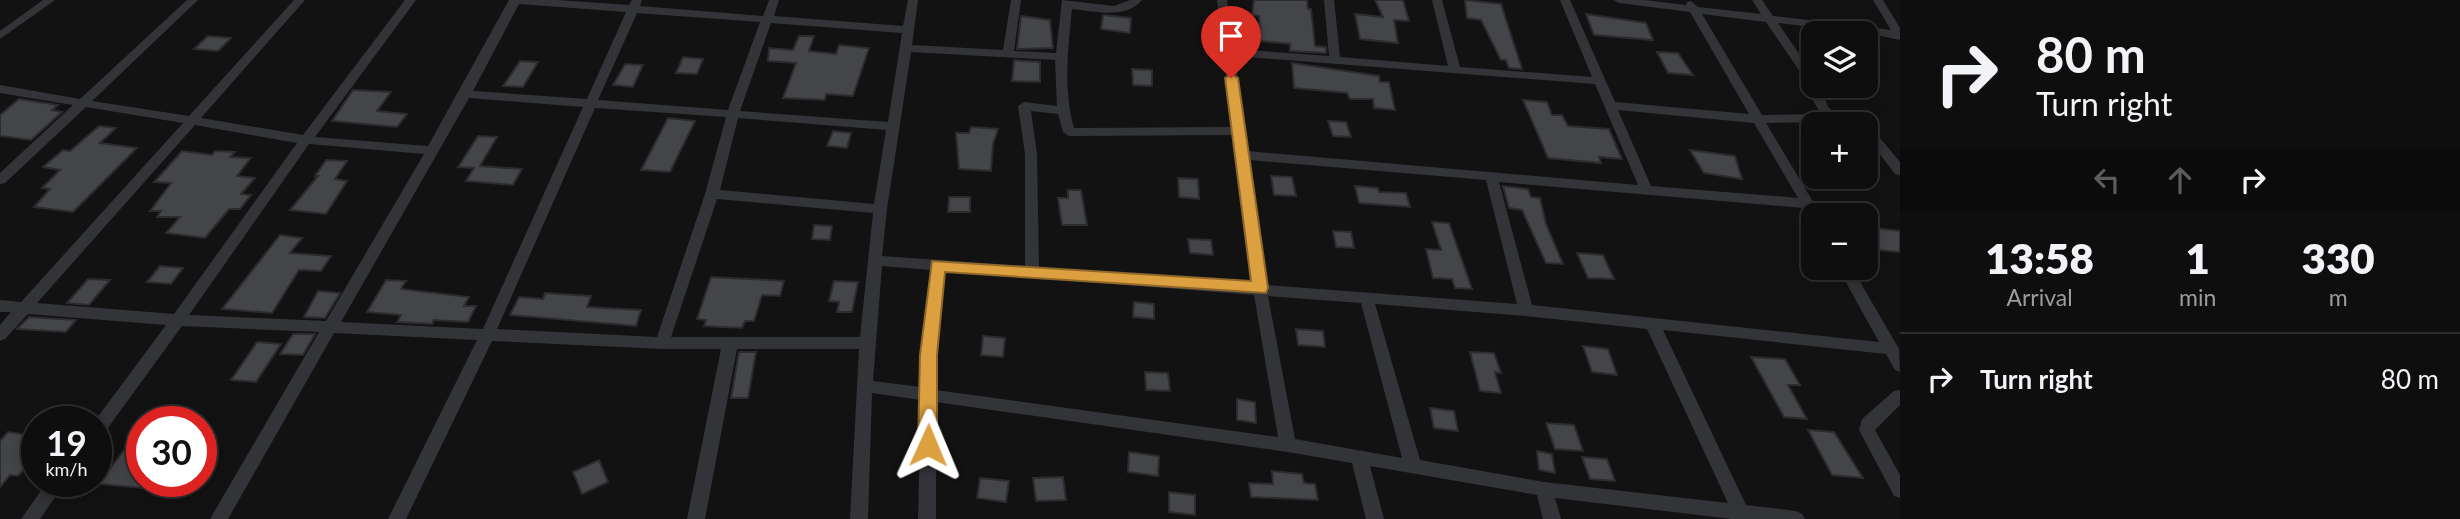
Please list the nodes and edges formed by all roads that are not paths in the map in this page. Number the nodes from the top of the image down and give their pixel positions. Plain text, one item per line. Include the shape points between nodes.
1 (50, 0) edge
2 (193, 0) edge
3 (300, 0) edge
4 (411, 0) edge
5 (514, 0) edge
6 (774, 0) edge
7 (913, 0) edge
8 (1016, 0) edge
9 (1137, 0) edge
10 (1222, 0) edge
11 (1329, 0) edge
12 (1437, 0) edge
13 (1565, 0) edge
14 (1619, 0) edge
15 (1757, 0) edge
16 (1878, 0) edge
17 (1067, 2) edge
18 (1691, 4) edge
19 (634, 5) edge
20 (1769, 18) junction
21 (766, 21) junction
22 (908, 30) junction
23 (0, 36) edge
24 (1900, 36) edge
25 (906, 48) junction
26 (1228, 52) junction
27 (1008, 55) junction
28 (1060, 57) junction
29 (1335, 60) junction
30 (1801, 65) edge
31 (1455, 70) junction
32 (1600, 82) junction
33 (0, 89) edge
34 (465, 94) junction
35 (590, 103) junction
36 (81, 104) junction
37 (1609, 104) junction
38 (1063, 111) junction
39 (733, 113) junction
40 (1801, 118) edge
41 (1758, 119) junction
42 (190, 120) junction
43 (892, 126) junction
44 (1238, 131) junction
45 (307, 140) junction
46 (1878, 144) edge
47 (432, 151) junction
48 (1242, 155) junction
49 (1900, 171) edge
50 (1492, 176) junction
51 (0, 180) edge
52 (1646, 189) junction
53 (712, 194) junction
54 (1807, 203) edge
55 (1801, 208) edge
56 (880, 209) junction
57 (874, 260) junction
58 (937, 266) junction
59 (1032, 274) junction
60 (1852, 280) edge
61 (1260, 288) junction
62 (1366, 296) junction
63 (0, 306) edge
64 (24, 309) junction
65 (1526, 310) junction
66 (180, 320) junction
67 (1652, 323) junction
68 (329, 328) junction
69 (488, 334) junction
70 (0, 335) edge
71 (662, 343) junction
72 (867, 343) junction
73 (730, 344) junction
74 (1891, 349) junction
75 (1900, 366) edge
76 (865, 386) junction
77 (928, 395) junction
78 (1900, 396) edge
79 (112, 410) edge
80 (1288, 445) junction
81 (1359, 457) junction
82 (1413, 466) junction
83 (1544, 489) junction
84 (1900, 491) edge
85 (46, 497) edge
86 (1742, 515) edge
87 (30, 519) edge
88 (219, 519) edge
89 (397, 519) edge
90 (696, 519) edge
91 (859, 519) edge
92 (927, 519) edge
93 (1375, 519) edge
94 (1552, 519) edge
95 (1796, 519) edge

1 - 23 street
2 - 36 street
3 - 42 street
4 - 45 street
5 - 19 street
5 - 34 street
6 - 21 street
7 - 22 street
8 - 27 street
9 - 17 street via 1123,9
10 - 26 street
11 - 29 street
12 - 31 street
13 - 32 street
14 - 18 street
15 - 20 street
16 - 24 street
17 - 28 street
18 - 20 street
18 - 41 street
19 - 21 street
19 - 35 street
20 - 24 street
20 - 30 street
21 - 22 street
21 - 39 street
22 - 25 street
25 - 27 street
25 - 43 street
26 - 29 street
26 - 44 street
27 - 28 street
28 - 38 street
29 - 31 street
31 - 32 street
32 - 37 street
33 - 36 street
34 - 35 street
34 - 47 street
35 - 39 street
35 - 69 street
36 - 42 street
36 - 51 street
37 - 41 street
37 - 52 street
38 - 44 street via 1069,132
38 - 59 street via 1024,106 1031,154
39 - 43 street
39 - 53 street
40 - 41 street
41 - 54 street
42 - 45 street
42 - 64 street
43 - 56 street
44 - 48 street
45 - 47 street
45 - 66 street
46 - 49 street
47 - 68 street
48 - 50 street
48 - 61 street
50 - 52 street
50 - 65 street
52 - 55 street
53 - 56 street
53 - 71 street
56 - 57 street
57 - 58 street
57 - 72 street
58 - 59 street
58 - 77 street
59 - 61 street
60 - 74 street
61 - 62 street
61 - 80 street
62 - 65 street
62 - 82 street
63 - 64 street
64 - 66 street
64 - 70 street
65 - 67 street
66 - 68 street
66 - 79 street
67 - 74 street
67 - 86 street
68 - 69 street
68 - 88 street
69 - 71 street
69 - 89 street
71 - 73 street
72 - 73 street
72 - 76 street
73 - 90 street
74 - 75 street
76 - 77 street
76 - 91 street
77 - 80 street
77 - 92 street
78 - 84 street via 1867,430
80 - 81 street
81 - 82 street
81 - 93 street
82 - 83 street
83 - 86 street
83 - 94 street
85 - 87 street
86 - 95 street

